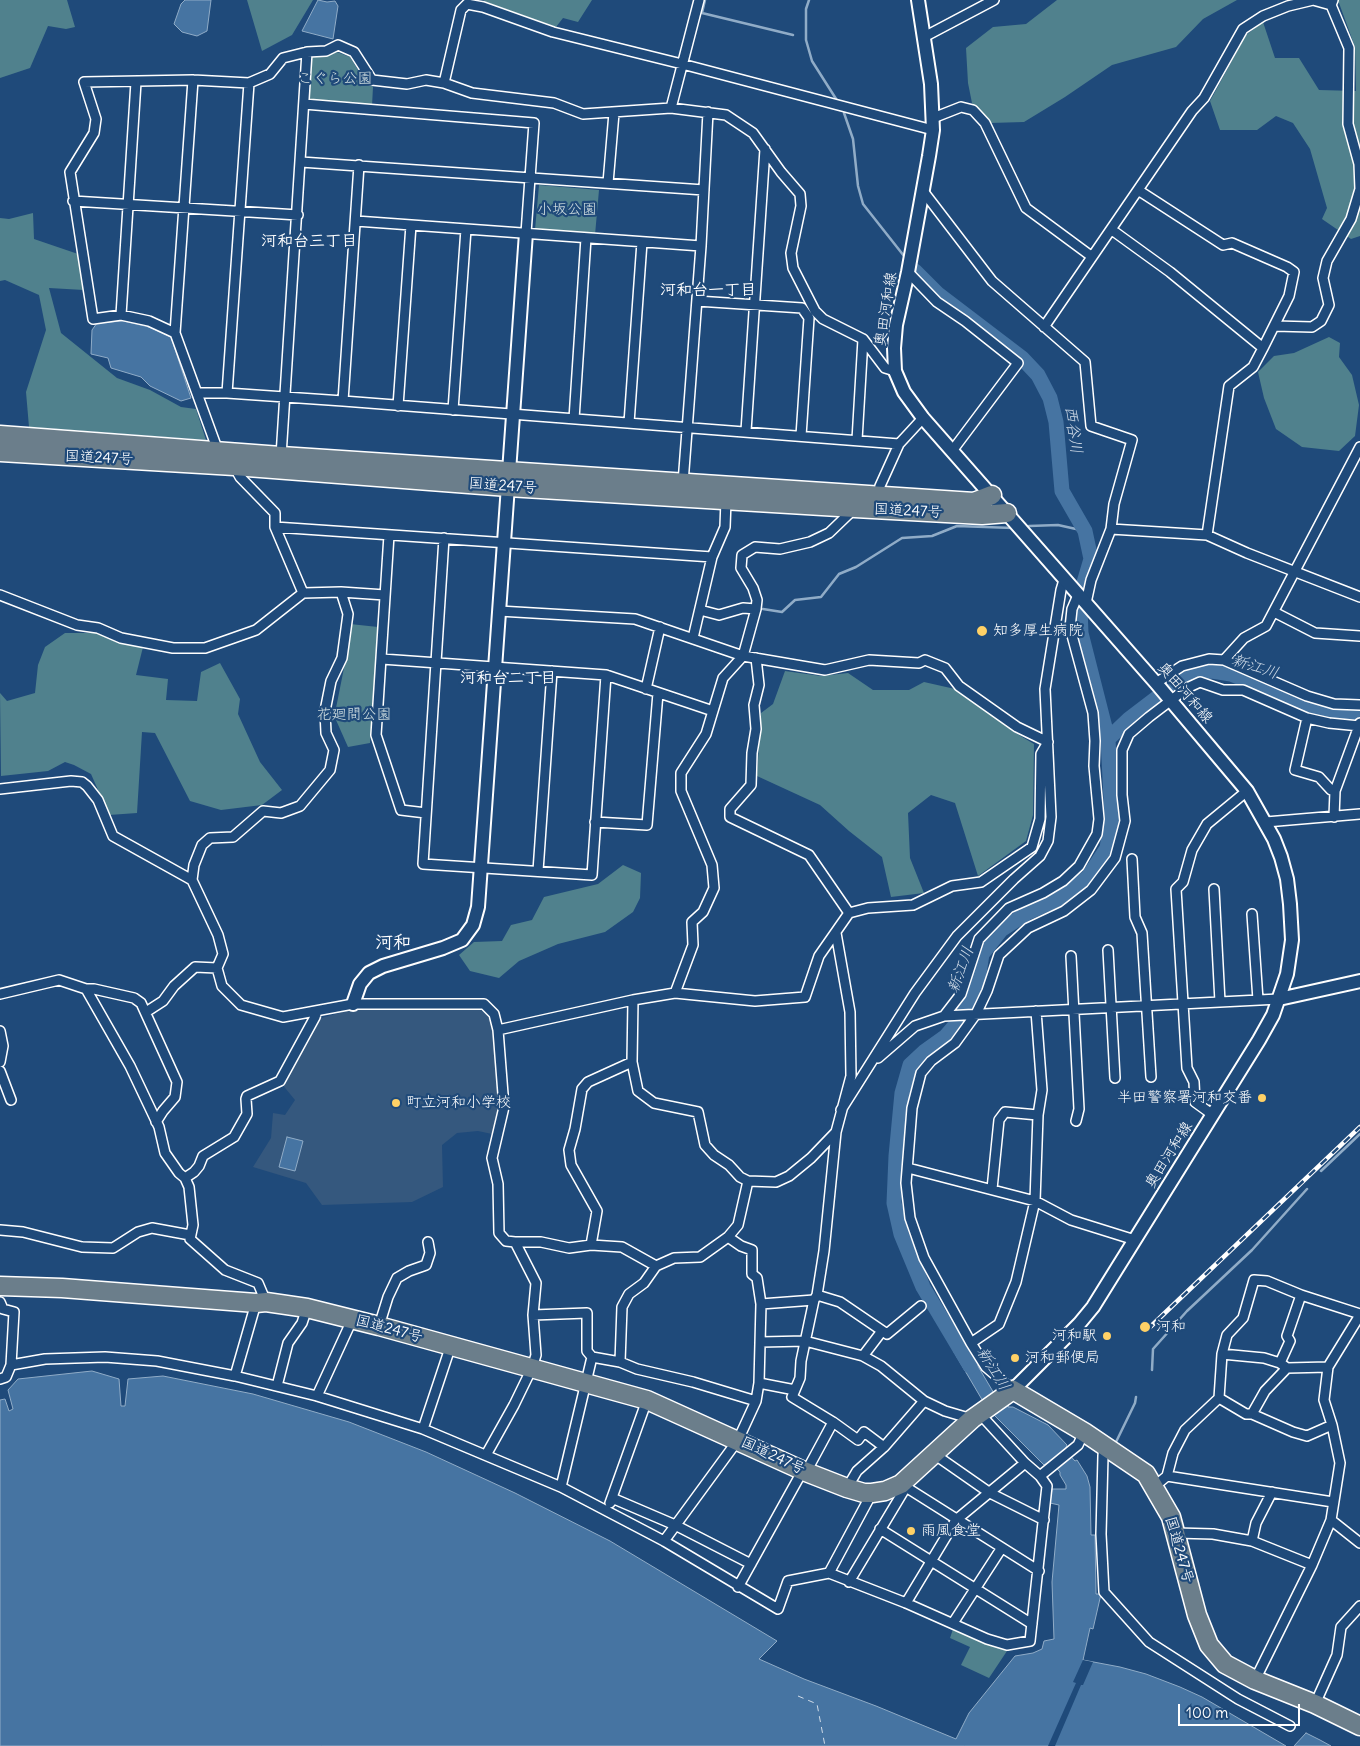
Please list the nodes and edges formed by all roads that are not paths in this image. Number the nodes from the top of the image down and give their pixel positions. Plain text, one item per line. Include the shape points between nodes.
1 (699, 0) edge
2 (918, 0) edge
3 (994, 0) edge
4 (1313, 0) edge
5 (1332, 3) edge
6 (924, 37) junction
7 (308, 52) junction
8 (682, 64) junction
9 (193, 80) junction
10 (136, 82) junction
11 (249, 83) junction
12 (444, 83) junction
13 (304, 104) junction
14 (671, 108) junction
15 (708, 112) junction
16 (614, 113) junction
17 (933, 124) junction
18 (765, 149) junction
19 (301, 162) junction
20 (359, 165) junction
21 (530, 177) junction
22 (608, 183) junction
23 (704, 190) junction
24 (1138, 190) junction
25 (923, 191) junction
26 (73, 201) junction
27 (128, 205) junction
28 (184, 208) junction
29 (239, 212) junction
30 (298, 215) junction
31 (356, 221) junction
32 (411, 225) junction
33 (466, 229) junction
34 (1112, 230) junction
35 (526, 233) junction
36 (586, 238) junction
37 (642, 242) junction
38 (701, 246) junction
39 (1091, 256) junction
40 (908, 272) junction
41 (697, 301) junction
42 (755, 305) junction
43 (121, 315) junction
44 (1275, 326) junction
45 (1044, 327) junction
46 (175, 333) junction
47 (863, 339) junction
48 (1263, 348) junction
49 (895, 371) junction
50 (196, 393) junction
51 (227, 393) junction
52 (285, 398) junction
53 (343, 401) junction
54 (398, 406) junction
55 (453, 410) junction
56 (513, 415) junction
57 (923, 418) junction
58 (574, 419) junction
59 (629, 423) junction
60 (687, 427) junction
61 (746, 431) junction
62 (0, 435) edge
63 (801, 436) junction
64 (856, 440) junction
65 (899, 444) junction
66 (1360, 447) edge
67 (218, 451) junction
68 (952, 451) junction
69 (0, 452) edge
70 (281, 456) junction
71 (234, 466) junction
72 (508, 479) junction
73 (683, 484) junction
74 (992, 495) junction
75 (878, 496) junction
76 (726, 500) junction
77 (855, 508) junction
78 (1007, 512) junction
79 (275, 527) junction
80 (1111, 529) junction
81 (389, 535) junction
82 (1207, 535) junction
83 (444, 538) junction
84 (503, 544) junction
85 (712, 557) junction
86 (1295, 572) junction
87 (341, 592) junction
88 (1075, 592) junction
89 (302, 593) junction
90 (0, 595) edge
91 (385, 595) junction
92 (1360, 597) edge
93 (756, 609) junction
94 (700, 610) junction
95 (499, 611) junction
96 (1274, 612) junction
97 (660, 628) junction
98 (1360, 636) edge
99 (693, 638) junction
100 (743, 656) junction
101 (756, 658) junction
102 (382, 659) junction
103 (1224, 660) junction
104 (436, 663) junction
105 (495, 666) junction
106 (552, 671) junction
107 (606, 675) junction
108 (1156, 683) junction
109 (646, 689) junction
110 (658, 693) junction
111 (1171, 701) junction
112 (1360, 705) edge
113 (712, 711) junction
114 (1307, 718) junction
115 (1359, 725) edge
116 (1048, 742) junction
117 (0, 789) edge
118 (1247, 791) junction
119 (1335, 791) junction
120 (426, 813) junction
121 (1360, 814) edge
122 (1334, 817) junction
123 (595, 822) junction
124 (1266, 822) junction
125 (1132, 859) dead end
126 (481, 868) junction
127 (538, 872) junction
128 (192, 880) junction
129 (1214, 889) dead end
130 (849, 913) junction
131 (1252, 914) dead end
132 (836, 933) junction
133 (1108, 950) dead end
134 (1071, 956) dead end
135 (217, 968) junction
136 (1360, 981) edge
137 (86, 989) junction
138 (675, 993) junction
139 (0, 994) edge
140 (1279, 999) junction
141 (633, 1000) junction
142 (1258, 1000) junction
143 (1220, 1002) junction
144 (353, 1004) junction
145 (1183, 1004) junction
146 (1147, 1005) junction
147 (1110, 1007) junction
148 (1074, 1009) junction
149 (317, 1011) junction
150 (1036, 1011) junction
151 (146, 1012) junction
152 (976, 1014) junction
153 (948, 1015) junction
154 (498, 1030) junction
155 (0, 1031) edge
156 (0, 1062) edge
157 (632, 1062) junction
158 (871, 1065) junction
159 (0, 1071) edge
160 (1151, 1076) dead end
161 (1114, 1078) dead end
162 (11, 1100) dead end
163 (842, 1110) junction
164 (1213, 1114) junction
165 (1038, 1115) junction
166 (1076, 1121) dead end
167 (156, 1122) junction
168 (836, 1132) junction
169 (908, 1168) junction
170 (185, 1178) junction
171 (748, 1181) junction
172 (992, 1189) junction
173 (1035, 1201) junction
174 (0, 1230) edge
175 (190, 1235) junction
176 (728, 1237) junction
177 (1135, 1240) junction
178 (428, 1242) dead end
179 (515, 1242) junction
180 (591, 1245) junction
181 (656, 1266) junction
182 (0, 1286) edge
183 (1302, 1295) junction
184 (815, 1297) junction
185 (0, 1302) edge
186 (261, 1302) junction
187 (762, 1304) junction
188 (921, 1306) dead end
189 (307, 1308) junction
190 (1360, 1314) edge
191 (533, 1316) junction
192 (352, 1320) junction
193 (379, 1326) junction
194 (882, 1331) junction
195 (805, 1341) junction
196 (761, 1342) junction
197 (971, 1343) junction
198 (451, 1345) junction
199 (1222, 1354) junction
200 (863, 1356) junction
201 (592, 1357) junction
202 (620, 1362) junction
203 (11, 1365) junction
204 (1283, 1366) junction
205 (1328, 1367) junction
206 (532, 1368) junction
207 (235, 1376) junction
208 (0, 1379) edge
209 (586, 1382) junction
210 (758, 1383) junction
211 (277, 1386) junction
212 (795, 1390) junction
213 (1009, 1393) junction
214 (317, 1396) junction
215 (1219, 1398) junction
216 (647, 1400) junction
217 (924, 1400) junction
218 (756, 1401) junction
219 (979, 1414) junction
220 (1252, 1414) junction
221 (833, 1422) junction
222 (1332, 1425) junction
223 (423, 1429) junction
224 (1081, 1438) junction
225 (738, 1440) junction
226 (1104, 1445) junction
227 (884, 1447) junction
228 (934, 1454) junction
229 (486, 1455) junction
230 (1025, 1463) junction
231 (804, 1471) junction
232 (1040, 1476) junction
233 (1161, 1481) junction
234 (904, 1486) junction
235 (561, 1487) junction
236 (847, 1488) junction
237 (1272, 1492) junction
238 (990, 1493) junction
239 (872, 1494) junction
240 (612, 1498) junction
241 (1333, 1502) junction
242 (608, 1510) junction
243 (956, 1520) junction
244 (1044, 1520) junction
245 (1331, 1520) junction
246 (675, 1525) junction
247 (880, 1528) junction
248 (1176, 1533) junction
249 (664, 1541) junction
250 (1252, 1541) junction
251 (1360, 1543) edge
252 (1001, 1549) junction
253 (932, 1560) junction
254 (751, 1564) junction
255 (1312, 1564) junction
256 (1038, 1571) junction
257 (829, 1573) junction
258 (849, 1582) junction
259 (738, 1587) junction
260 (976, 1588) junction
261 (906, 1603) junction
262 (1360, 1606) edge
263 (953, 1623) junction
264 (1032, 1624) junction
265 (1255, 1680) junction
266 (1315, 1704) junction
267 (1290, 1726) dead end
268 (1360, 1726) edge

1 - 8 street
2 - 6 main road, 奥田河和線
3 - 6 street
4 - 5 street
4 - 24 street via 1263,16 1243,29 1204,98
5 - 44 street via 1350,48 1348,124 1359,164 1360,189 1352,219 1327,261 1324,278 1329,305 1322,320 1312,327
6 - 17 main road, 奥田河和線
7 - 11 street via 283,58 270,74
7 - 12 street via 326,51 338,45 354,52 372,80 407,84 426,80
7 - 13 street
8 - 12 street via 553,32 468,4 461,10
8 - 14 street
8 - 17 street
9 - 10 street
9 - 11 street
9 - 28 street
10 - 26 street via 84,82 96,119 94,134 70,172
10 - 27 street
11 - 29 street
12 - 16 street via 472,92 554,103 583,114
13 - 19 street
13 - 21 street via 534,123
14 - 15 street
14 - 16 street
15 - 18 street via 726,115 753,133
15 - 23 street
16 - 22 street
17 - 25 main road, 奥田河和線
17 - 39 street via 961,108 973,110 985,123 1026,208
18 - 42 street
18 - 47 street via 800,194 802,206 791,253 792,268 815,311 823,319
19 - 20 street
19 - 30 street
20 - 21 street
20 - 31 street
21 - 22 street
21 - 35 street
22 - 23 street
23 - 38 street
24 - 34 street
24 - 44 street via 1223,245 1232,243 1294,272 1289,296
25 - 40 main road, 奥田河和線
25 - 45 street via 992,281
26 - 27 street
26 - 43 street via 93,319
27 - 28 street
27 - 43 street
28 - 29 street
28 - 46 street
29 - 30 street
29 - 51 street
30 - 52 street
31 - 32 street
31 - 53 street
32 - 33 street
32 - 54 street
33 - 35 street
33 - 55 street
34 - 39 street
34 - 48 street via 1170,272
35 - 36 street
35 - 56 main road
36 - 37 street
36 - 58 street
37 - 38 street
37 - 59 street
38 - 41 street
39 - 45 street
40 - 49 main road, 奥田河和線 via 896,325
40 - 68 street via 937,302 1018,363
41 - 42 street
41 - 60 street
42 - 61 street
42 - 63 street via 802,308 809,318
43 - 46 street via 149,321
44 - 48 street
45 - 80 street via 1085,362 1091,426 1132,440 1114,504
46 - 50 street
47 - 49 street via 885,368
47 - 64 street
48 - 82 street via 1253,366 1230,386
49 - 57 main road, 奥田河和線 via 904,392
50 - 51 street
50 - 67 street
51 - 52 street
52 - 53 street
52 - 70 street
53 - 54 street
54 - 55 street
55 - 56 street
56 - 58 street
56 - 72 main road
57 - 65 street
57 - 68 main road, 奥田河和線
58 - 59 street
59 - 60 street
60 - 61 street
60 - 73 street
61 - 63 street
62 - 67 highway, 国道247号
63 - 64 street
64 - 65 street
65 - 75 street
66 - 86 street
67 - 70 highway, 国道247号
68 - 74 main road, 奥田河和線
69 - 71 highway, 国道247号
70 - 72 highway, 国道247号
71 - 72 highway, 国道247号
71 - 79 street via 240,477 275,513
72 - 73 highway, 国道247号
72 - 76 highway, 国道247号
72 - 84 main road
73 - 75 highway, 国道247号
74 - 75 highway, 国道247号 via 974,502
74 - 78 main road, 奥田河和線
76 - 77 highway, 国道247号
76 - 85 street via 725,527
77 - 78 highway, 国道247号 via 982,514
77 - 93 street via 830,533 810,542 780,549 755,547 742,555 741,568 753,588
78 - 88 main road, 奥田河和線
79 - 81 street
79 - 89 street
80 - 82 street
80 - 88 street via 1091,580
81 - 83 street
81 - 91 street
82 - 86 street
83 - 84 street
83 - 104 street
84 - 85 street
84 - 95 main road
85 - 94 street
86 - 92 street
86 - 96 street
87 - 89 street
87 - 91 street
87 - 128 street via 348,614 342,658 331,681 325,711 326,733 334,750 330,770 300,806 280,813 262,811 233,837 210,838 202,845
88 - 108 main road, 奥田河和線
88 - 116 street via 1061,590 1045,689
88 - 153 street via 1070,628 1093,712 1097,834 1079,866 1063,881 1009,908 979,938 961,994
89 - 90 street via 256,630 205,648 173,648 121,638
91 - 102 street
93 - 94 street via 743,608 719,615
93 - 100 street
94 - 99 street
95 - 97 street via 635,619
95 - 105 main road
96 - 98 street via 1315,633
96 - 103 street via 1266,626 1244,638
97 - 99 street
97 - 109 street
99 - 100 street
100 - 101 street
100 - 113 street via 723,678
101 - 116 street via 825,670 870,660 919,664 925,660 945,668 959,686 1017,727
101 - 130 street via 759,685 754,705 756,729 751,785 730,808 730,817 809,855
102 - 104 street
102 - 120 street via 376,735 401,810
103 - 108 street via 1209,659 1182,666
103 - 112 street via 1307,696 1334,704
104 - 105 street
104 - 120 street
105 - 106 street
105 - 126 main road
106 - 107 street
106 - 127 street
107 - 109 street
107 - 123 street
108 - 111 main road, 奥田河和線
109 - 110 street
110 - 113 street
110 - 123 street via 647,825
111 - 114 street via 1200,682 1223,690 1243,690
111 - 118 main road, 奥田河和線
111 - 152 street via 1129,734 1122,750 1125,821 1116,858 1091,890 1064,911 1028,928 998,955
113 - 138 street via 706,734 681,772 681,791 712,865 714,888 703,912 692,922 693,945
114 - 115 street
114 - 119 street via 1295,770 1319,777
115 - 119 street
116 - 130 street via 1041,754 1040,819 1032,847 981,882 952,886 913,905 868,908
116 - 158 street via 1051,816 1048,841 1040,856 957,936 915,993
117 - 128 street via 71,780 82,782 98,800 112,836
118 - 124 main road, 奥田河和線
118 - 145 street via 1207,824 1192,850 1183,882 1176,889
119 - 122 street
120 - 126 street via 423,864
121 - 122 street
122 - 124 street
123 - 127 street via 592,875
124 - 140 main road, 奥田河和線 via 1281,857 1290,904 1292,940
125 - 146 street via 1135,917 1142,933
126 - 127 street
126 - 144 main road via 478,907 473,925 462,940 369,973 360,984
128 - 135 street via 218,935 223,954
129 - 143 street
130 - 132 street
131 - 142 street
132 - 138 street via 819,956 805,997 755,1001
132 - 163 street via 850,1012 851,1076
133 - 147 street
134 - 148 street
135 - 149 street via 222,986 241,1005 283,1017
135 - 151 street via 195,967 163,1000
136 - 140 main road
137 - 139 street via 59,980
137 - 151 street via 134,998
137 - 167 street via 130,1066
138 - 141 street
140 - 142 street
140 - 164 main road, 奥田河和線 via 1259,1040
141 - 154 street
141 - 157 street
142 - 143 street
143 - 145 street
144 - 149 street
144 - 154 street via 484,1004 494,1014
145 - 146 street
145 - 164 street via 1187,1068 1194,1082 1195,1102
146 - 147 street
146 - 160 street
147 - 148 street
147 - 161 street
148 - 150 street
148 - 166 street via 1079,1109
149 - 170 street via 280,1081 247,1096 247,1114 234,1137 203,1156 199,1166
150 - 152 street
150 - 165 street via 1042,1090
151 - 167 street via 177,1082 175,1097
152 - 153 street
152 - 169 street via 955,1043 921,1072 912,1108
153 - 158 street via 915,1026
154 - 179 street via 504,1108 492,1158 498,1184 499,1233 506,1241
155 - 156 street via 3,1046
157 - 171 street via 638,1091 654,1103 698,1112 705,1145 740,1178
157 - 180 street via 588,1082 582,1089 569,1150 571,1165 596,1211
158 - 163 street
159 - 162 street
163 - 168 street
164 - 177 main road, 奥田河和線
165 - 172 street via 1005,1112 999,1120
165 - 173 street
167 - 170 street via 165,1153
168 - 171 street via 789,1176 776,1182
168 - 184 street via 824,1251
169 - 172 street
169 - 197 street via 912,1226 924,1258
170 - 175 street via 193,1225
171 - 176 street via 738,1225
172 - 173 street
173 - 177 street via 1071,1220
173 - 197 street via 1016,1282 999,1324
174 - 175 street via 24,1232 82,1248 113,1248 138,1232 152,1228
175 - 186 street via 190,1239 225,1270 258,1283
176 - 181 street via 700,1257 674,1258
176 - 187 street via 752,1250 752,1274 757,1278
177 - 213 main road, 奥田河和線 via 1084,1319
178 - 193 street via 430,1253 426,1265 397,1278
179 - 180 street via 541,1242 569,1248
179 - 191 street via 536,1283
180 - 181 street via 622,1247
181 - 202 street via 644,1283 629,1294 622,1307
182 - 186 highway, 国道247号
183 - 190 street
183 - 199 street via 1267,1281 1254,1280 1243,1318 1227,1335
183 - 204 street via 1287,1336 1290,1341
184 - 187 street
184 - 194 street via 840,1302
184 - 195 street
185 - 203 street via 2,1309 14,1312
186 - 189 highway, 国道247号
186 - 207 street
187 - 196 street
188 - 194 street via 887,1334
189 - 192 highway, 国道247号
189 - 211 street via 302,1323 288,1343
190 - 205 street
191 - 201 street via 587,1313 588,1351
191 - 206 street via 536,1355
192 - 193 highway, 国道247号
192 - 214 street
193 - 198 highway, 国道247号
194 - 200 street
195 - 196 street
195 - 200 street
195 - 212 street
196 - 210 street
197 - 213 street via 986,1367
198 - 206 highway, 国道247号
198 - 223 street
199 - 204 street via 1264,1358
199 - 215 street
200 - 217 street
201 - 202 street
201 - 209 street
202 - 218 street
203 - 207 street via 45,1359 104,1357 157,1361
203 - 208 street via 6,1377
204 - 205 street
204 - 220 street
205 - 222 street via 1324,1400
206 - 209 highway, 国道247号
206 - 229 street
207 - 211 street
209 - 216 highway, 国道247号
209 - 235 street
210 - 212 street
210 - 218 street
211 - 214 street
212 - 221 street via 792,1397
213 - 219 highway
213 - 224 highway, 国道247号
214 - 223 street
215 - 220 street via 1246,1414
215 - 233 street via 1185,1430
216 - 225 highway, 国道247号
216 - 240 street
217 - 219 street via 945,1411
217 - 227 street
218 - 225 street
219 - 228 highway
219 - 230 street
220 - 222 street via 1307,1436
221 - 227 street via 858,1440 864,1432
221 - 231 street
222 - 241 street via 1340,1463
223 - 229 street
224 - 226 highway, 国道247号
224 - 232 street
225 - 231 highway, 国道247号
225 - 246 street
226 - 233 highway, 国道247号
226 - 267 street via 1101,1534 1104,1592 1148,1642 1238,1699
227 - 236 street via 857,1471
228 - 234 highway
228 - 238 street
229 - 235 street
230 - 232 street
230 - 238 street
231 - 236 highway, 国道247号
231 - 254 street
232 - 244 street via 1047,1486
233 - 237 street
233 - 248 highway, 国道247号
234 - 239 highway
234 - 243 street
234 - 247 street
235 - 242 street
236 - 239 highway, 国道247号
237 - 241 street
237 - 250 street via 1256,1523
238 - 243 street
238 - 244 street
239 - 257 street
240 - 242 street
240 - 246 street
241 - 245 street
242 - 249 street
243 - 252 street
243 - 253 street
244 - 256 street
245 - 251 street
245 - 255 street
246 - 249 street
246 - 254 street
247 - 253 street
247 - 258 street
248 - 250 street via 1213,1534
248 - 265 highway, 国道247号 via 1197,1615 1209,1646 1225,1664
249 - 259 street
250 - 255 street
252 - 256 street
252 - 260 street
253 - 260 street
253 - 261 street
254 - 259 street
255 - 265 street
256 - 264 street
257 - 258 street
257 - 259 street via 788,1581 778,1609
258 - 261 street
260 - 263 street
260 - 264 street
261 - 263 street
262 - 266 street via 1341,1627 1337,1655
263 - 264 street via 1007,1645 1030,1641
265 - 266 highway, 国道247号
266 - 268 highway, 国道247号

